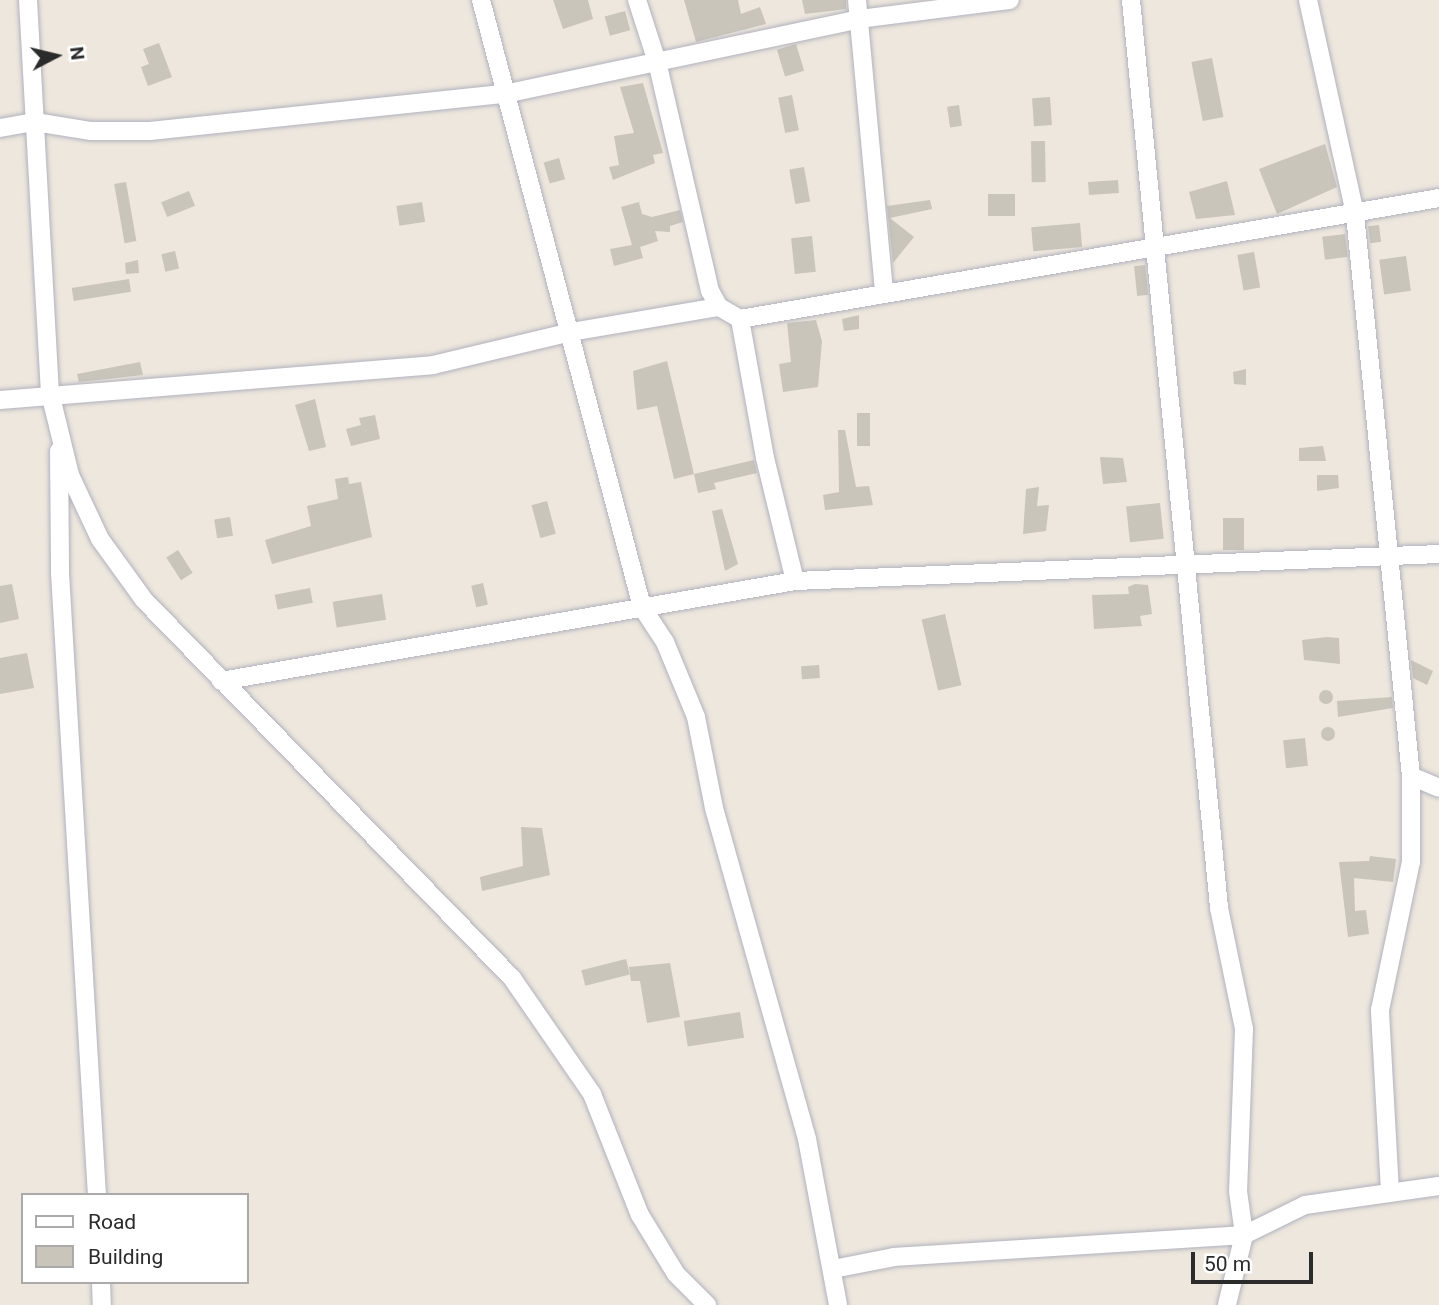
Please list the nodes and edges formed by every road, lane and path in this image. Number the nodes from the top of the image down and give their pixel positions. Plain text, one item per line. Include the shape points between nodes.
1 (28, 0) edge
2 (481, 0) edge
3 (637, 0) edge
4 (857, 0) edge
5 (1010, 0) edge
6 (1131, 0) edge
7 (1308, 0) edge
8 (859, 19) junction
9 (658, 65) junction
10 (509, 93) junction
11 (36, 122) junction
12 (0, 128) edge
13 (1439, 198) edge
14 (1355, 214) junction
15 (1154, 251) junction
16 (884, 292) junction
17 (719, 307) junction
18 (740, 318) junction
19 (571, 332) junction
20 (50, 393) junction
21 (0, 400) edge
22 (60, 434) junction
23 (1439, 554) edge
24 (1390, 556) junction
25 (1185, 565) junction
26 (795, 581) junction
27 (642, 607) junction
28 (220, 681) junction
29 (1411, 776) junction
30 (1439, 788) edge
31 (1439, 1186) edge
32 (1390, 1191) junction
33 (97, 1193) edge
34 (1244, 1235) junction
35 (833, 1269) junction
36 (101, 1284) edge
37 (102, 1305) edge
38 (707, 1305) edge
39 (838, 1305) edge
40 (1227, 1305) edge

1 - 11 street
2 - 10 street
3 - 9 street
4 - 8 street
5 - 8 street
6 - 15 street
7 - 14 street
8 - 9 street
8 - 16 street
9 - 10 street
9 - 17 street via 710,291
10 - 11 street via 150,131 91,131
10 - 19 street
11 - 12 street
11 - 20 street
13 - 14 street
14 - 15 street
14 - 24 street
15 - 16 street
15 - 25 street
16 - 18 street
17 - 18 street
17 - 19 street
18 - 26 street via 765,458
19 - 20 street via 433,365
19 - 27 street
20 - 21 street
20 - 22 street
22 - 28 street via 70,475 100,539 144,600
22 - 33 street via 60,573
23 - 24 street
24 - 25 street
24 - 29 street
25 - 26 street
25 - 34 street via 1219,908 1244,1029 1238,1191
26 - 27 street
27 - 28 street
27 - 35 street via 670,654 696,717 717,821 807,1139
28 - 38 street via 512,978 592,1094 640,1215 676,1274
29 - 30 street
29 - 32 street via 1411,862 1380,1010
31 - 32 street
32 - 34 street via 1305,1205
34 - 35 street via 894,1257
34 - 40 street
35 - 39 street
36 - 37 street

